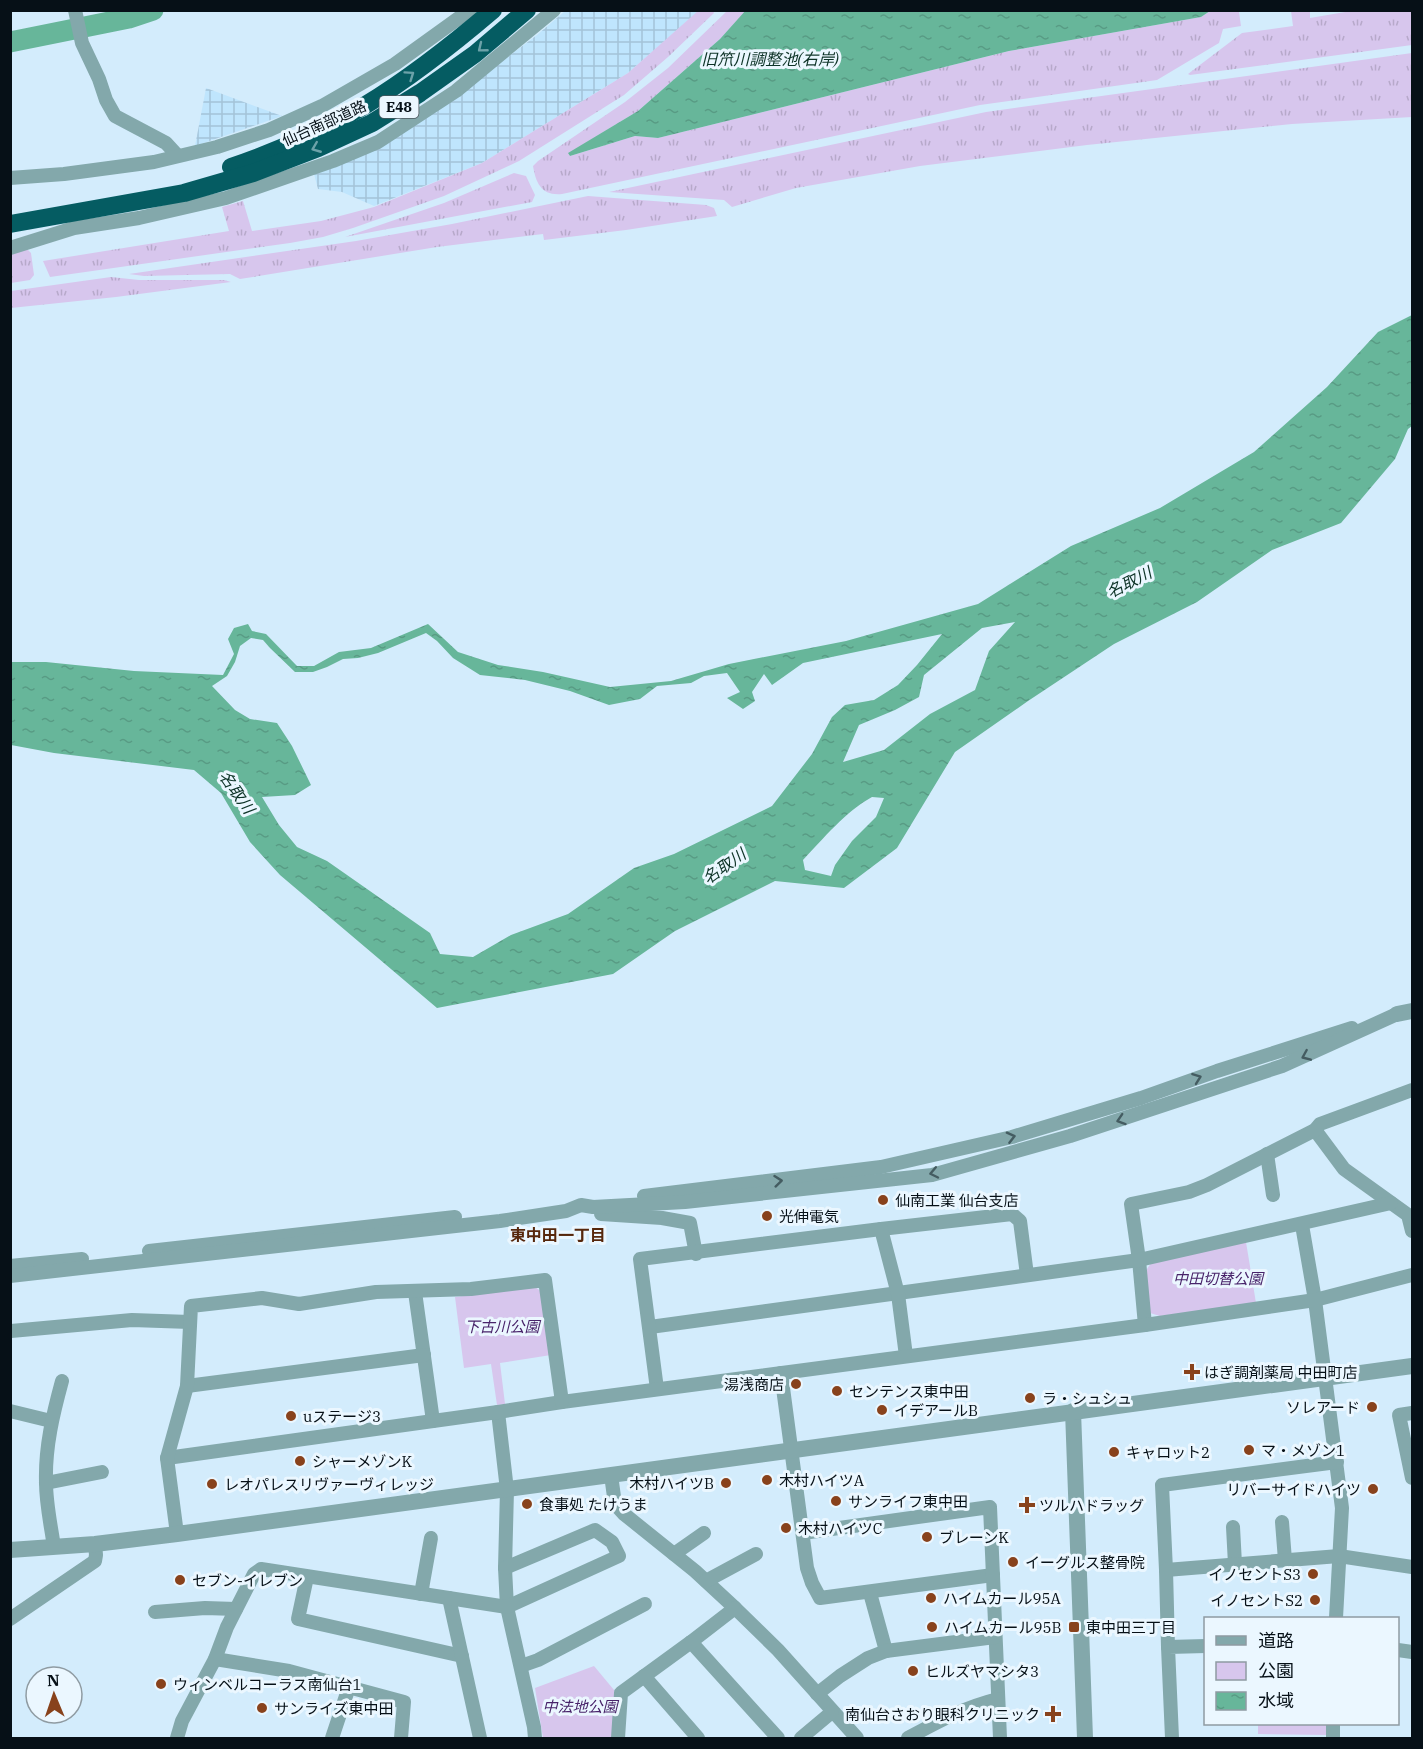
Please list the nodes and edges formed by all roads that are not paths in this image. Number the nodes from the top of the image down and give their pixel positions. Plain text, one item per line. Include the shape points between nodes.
1 (470, 10) edge
2 (493, 10) edge
3 (527, 10) edge
4 (554, 10) edge
5 (75, 11) edge
6 (177, 155) junction
7 (10, 178) edge
8 (107, 207) junction
9 (10, 224) edge
10 (10, 248) edge
11 (1405, 1012) edge
12 (1413, 1090) edge
13 (1315, 1130) junction
14 (1267, 1154) junction
15 (1273, 1195) dead end
16 (1391, 1203) junction
17 (581, 1205) junction
18 (1302, 1225) junction
19 (881, 1229) junction
20 (1413, 1232) edge
21 (696, 1254) junction
22 (1139, 1260) junction
23 (10, 1266) edge
24 (1027, 1275) junction
25 (1413, 1275) edge
26 (10, 1276) edge
27 (415, 1292) junction
28 (898, 1294) junction
29 (1315, 1300) junction
30 (190, 1322) junction
31 (1145, 1325) junction
32 (650, 1327) junction
33 (11, 1331) edge
34 (424, 1355) junction
35 (906, 1356) junction
36 (1413, 1366) edge
37 (781, 1373) junction
38 (1326, 1378) junction
39 (62, 1381) dead end
40 (187, 1386) junction
41 (657, 1389) junction
42 (562, 1402) junction
43 (10, 1411) edge
44 (1073, 1411) junction
45 (498, 1412) junction
46 (1413, 1413) edge
47 (51, 1421) junction
48 (433, 1421) junction
49 (791, 1450) junction
50 (167, 1458) junction
51 (1337, 1462) junction
52 (102, 1472) dead end
53 (611, 1475) junction
54 (1413, 1478) edge
55 (45, 1483) junction
56 (507, 1490) junction
57 (1282, 1522) dead end
58 (1233, 1527) dead end
59 (704, 1533) dead end
60 (803, 1533) junction
61 (177, 1534) junction
62 (431, 1538) dead end
63 (95, 1544) junction
64 (54, 1547) junction
65 (10, 1550) edge
66 (674, 1554) junction
67 (756, 1554) dead end
68 (1339, 1556) junction
69 (1285, 1560) junction
70 (1235, 1564) junction
71 (1413, 1567) edge
72 (505, 1568) junction
73 (1167, 1570) junction
74 (993, 1575) junction
75 (307, 1577) junction
76 (706, 1581) junction
77 (870, 1593) junction
78 (421, 1594) junction
79 (449, 1598) junction
80 (645, 1604) dead end
81 (507, 1607) junction
82 (735, 1608) junction
83 (236, 1609) junction
84 (155, 1612) dead end
85 (1336, 1617) edge
86 (10, 1619) edge
87 (995, 1637) junction
88 (691, 1642) junction
89 (1204, 1646) edge
90 (1168, 1647) junction
91 (886, 1652) junction
92 (462, 1656) junction
93 (215, 1659) junction
94 (520, 1666) junction
95 (644, 1677) junction
96 (349, 1687) junction
97 (817, 1695) junction
98 (998, 1698) junction
99 (832, 1712) junction
100 (177, 1738) edge
101 (332, 1738) edge
102 (401, 1738) edge
103 (480, 1738) edge
104 (535, 1738) edge
105 (618, 1738) edge
106 (698, 1738) edge
107 (778, 1738) edge
108 (801, 1738) edge
109 (856, 1738) edge
110 (908, 1738) edge
111 (1000, 1738) edge
112 (1085, 1738) edge
113 (1164, 1738) edge
114 (1172, 1738) edge
115 (1181, 1738) edge

1 - 6 street via 395,64 322,106 269,130
8 -> 2 highway, 仙台南部道路 / E48 via 248,162 314,132 364,106 411,74
3 -> 8 highway, 仙台南部道路 / E48 via 475,54 372,123 253,173 184,193
4 - 10 street via 456,91 369,146 226,198 74,228
5 - 6 street via 82,43 115,116 166,143
6 - 7 street via 154,162
8 - 9 highway, 仙台南部道路 / E48
11 - 17 street via 1282,1066 1081,1133 932,1175 685,1202
12 - 13 street via 1320,1124
13 - 14 street
13 - 16 street via 1344,1169
14 - 15 street
14 - 22 street via 1189,1192 1131,1204
16 - 18 street
16 - 20 street via 1408,1215
17 - 21 street via 586,1212 690,1223
17 - 23 street
17 - 26 street via 500,1221
18 - 22 street
18 - 29 street
19 - 21 street
19 - 24 street via 1012,1214 1020,1221
19 - 28 street
21 - 32 street via 640,1259
22 - 24 street
22 - 31 street
24 - 28 street
25 - 29 street
27 - 30 street via 376,1292 299,1304 262,1298 191,1306
27 - 34 street
27 - 42 street via 545,1280
28 - 32 street
28 - 35 street
29 - 31 street
29 - 38 street
30 - 33 street via 132,1320
30 - 40 street
31 - 35 street
32 - 41 street
34 - 40 street
34 - 48 street
35 - 37 street
36 - 38 street
37 - 41 street
37 - 49 street
38 - 44 street
38 - 51 street
39 - 47 street
40 - 50 street
41 - 42 street
42 - 45 street
43 - 47 street
44 - 49 street
44 - 112 street
45 - 48 street
45 - 56 street
46 - 54 street via 1399,1415
47 - 55 street
48 - 50 street
49 - 53 street
49 - 60 street
50 - 61 street
51 - 68 street via 1342,1508
51 - 73 street via 1162,1485
52 - 55 street
53 - 56 street
53 - 66 street via 615,1504
55 - 64 street
56 - 61 street
56 - 72 street
57 - 69 street
58 - 70 street
59 - 66 street
60 - 74 street via 990,1507
60 - 77 street via 807,1568 820,1598
61 - 63 street
62 - 78 street
63 - 64 street
63 - 86 street via 95,1561
64 - 65 street
66 - 76 street
67 - 76 street
68 - 69 street
68 - 71 street
68 - 85 street
69 - 70 street
70 - 73 street
72 - 81 street
72 - 81 street via 595,1530 612,1542 619,1556
73 - 90 street
74 - 77 street
74 - 87 street
75 - 78 street
75 - 83 street via 261,1569 254,1574
75 - 92 street via 298,1619
76 - 82 street
77 - 91 street
78 - 79 street
79 - 81 street
79 - 92 street
80 - 94 street
81 - 94 street
82 - 88 street
82 - 97 street
83 - 84 street
83 - 93 street
87 - 91 street
87 - 98 street
88 - 95 street
88 - 107 street
89 - 90 street
90 - 114 street
91 - 97 street via 868,1658
92 - 103 street
93 - 96 street via 290,1671
93 - 100 street
94 - 104 street
95 - 105 street via 621,1693
95 - 106 street
96 - 101 street
96 - 102 street via 404,1702
97 - 99 street
98 - 110 street via 973,1705
98 - 111 street
99 - 108 street
99 - 109 street
113 - 114 street
114 - 115 street

